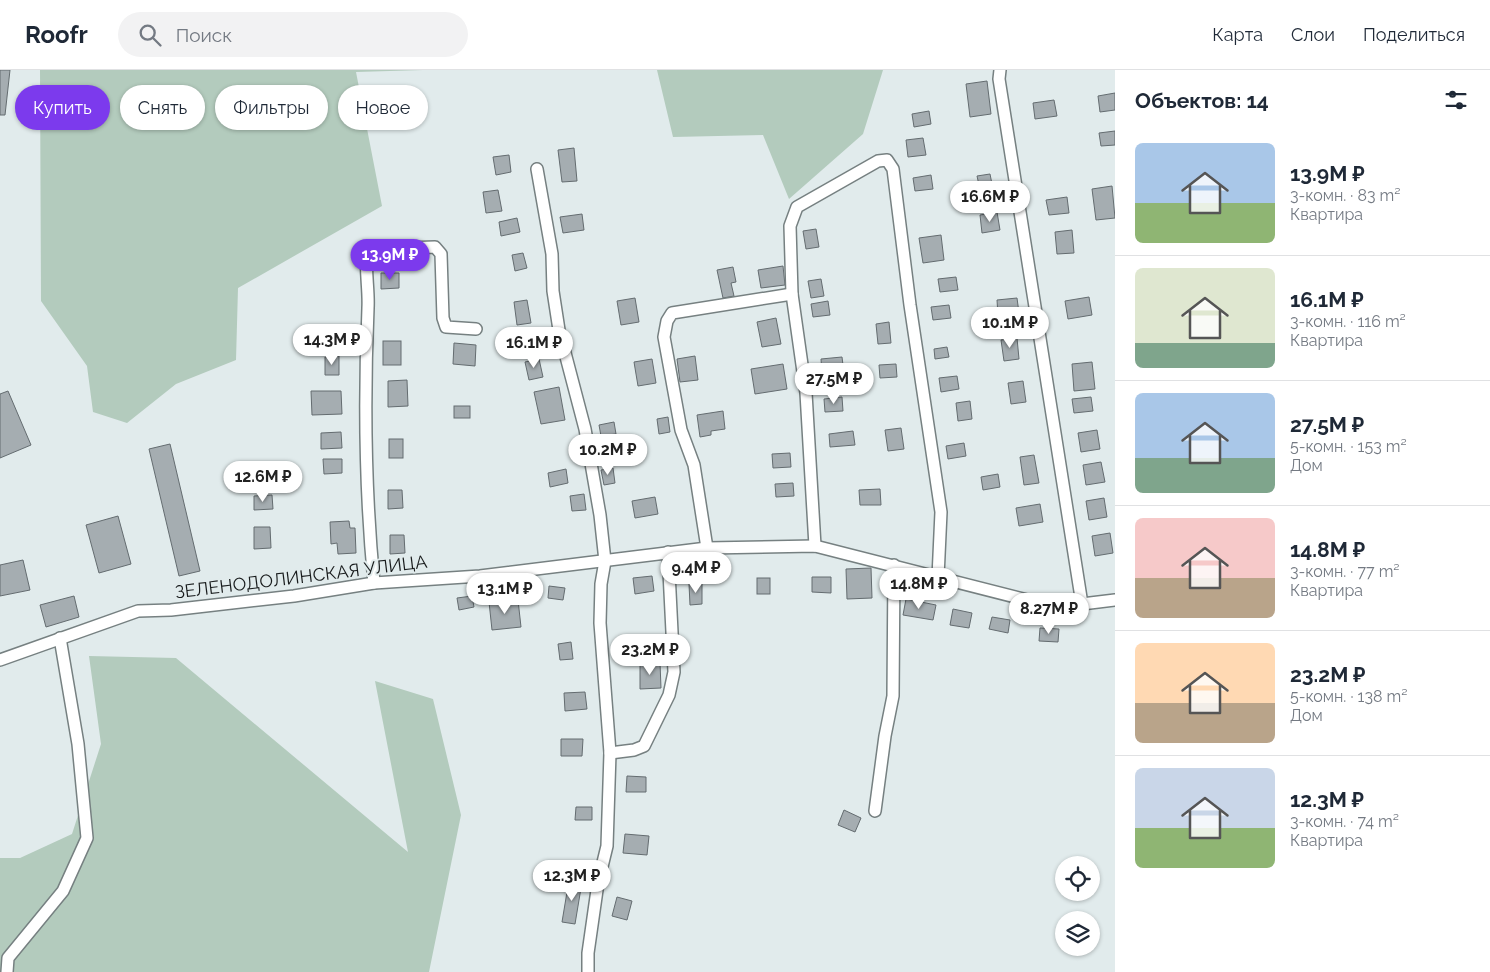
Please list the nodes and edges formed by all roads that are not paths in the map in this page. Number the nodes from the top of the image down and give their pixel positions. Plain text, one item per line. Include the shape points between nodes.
1 (1000, 70) edge
2 (537, 169) dead end
3 (792, 294) junction
4 (476, 329) dead end
5 (815, 546) junction
6 (707, 548) junction
7 (668, 552) junction
8 (605, 560) junction
9 (894, 565) junction
10 (938, 577) junction
11 (374, 582) junction
12 (1115, 600) edge
13 (1082, 604) junction
14 (60, 638) junction
15 (0, 660) edge
16 (610, 752) junction
17 (875, 811) dead end
18 (7, 972) edge
19 (588, 972) edge

1 - 13 street via 1000,89
2 - 8 street via 552,254 559,330 585,429
3 - 5 street via 806,393
3 - 6 street via 672,314 667,321 664,337 681,430 694,465
3 - 10 street via 790,226 796,207 878,161 887,160 893,169 941,512
4 - 11 street via 446,327 441,254 435,247 375,249 367,254 364,377 367,510
5 - 6 street, ЗЕЛЕНОДОЛИНСКАЯ УЛИЦА
5 - 9 street, ЗЕЛЕНОДОЛИНСКАЯ УЛИЦА
6 - 7 street, ЗЕЛЕНОДОЛИНСКАЯ УЛИЦА
7 - 8 street, ЗЕЛЕНОДОЛИНСКАЯ УЛИЦА
7 - 16 street via 674,672 669,695 644,746
8 - 11 street, ЗЕЛЕНОДОЛИНСКАЯ УЛИЦА via 480,576
8 - 16 street via 600,623
9 - 10 street, ЗЕЛЕНОДОЛИНСКАЯ УЛИЦА
9 - 17 street via 893,696 884,736
10 - 13 street, ЗЕЛЕНОДОЛИНСКАЯ УЛИЦА via 1039,603
11 - 14 street, ЗЕЛЕНОДОЛИНСКАЯ УЛИЦА via 294,596 138,611
12 - 13 street, ЗЕЛЕНОДОЛИНСКАЯ УЛИЦА
14 - 15 street, ЗЕЛЕНОДОЛИНСКАЯ УЛИЦА
14 - 18 street via 78,744 87,838 63,891 8,958
16 - 19 street via 607,846 598,883

